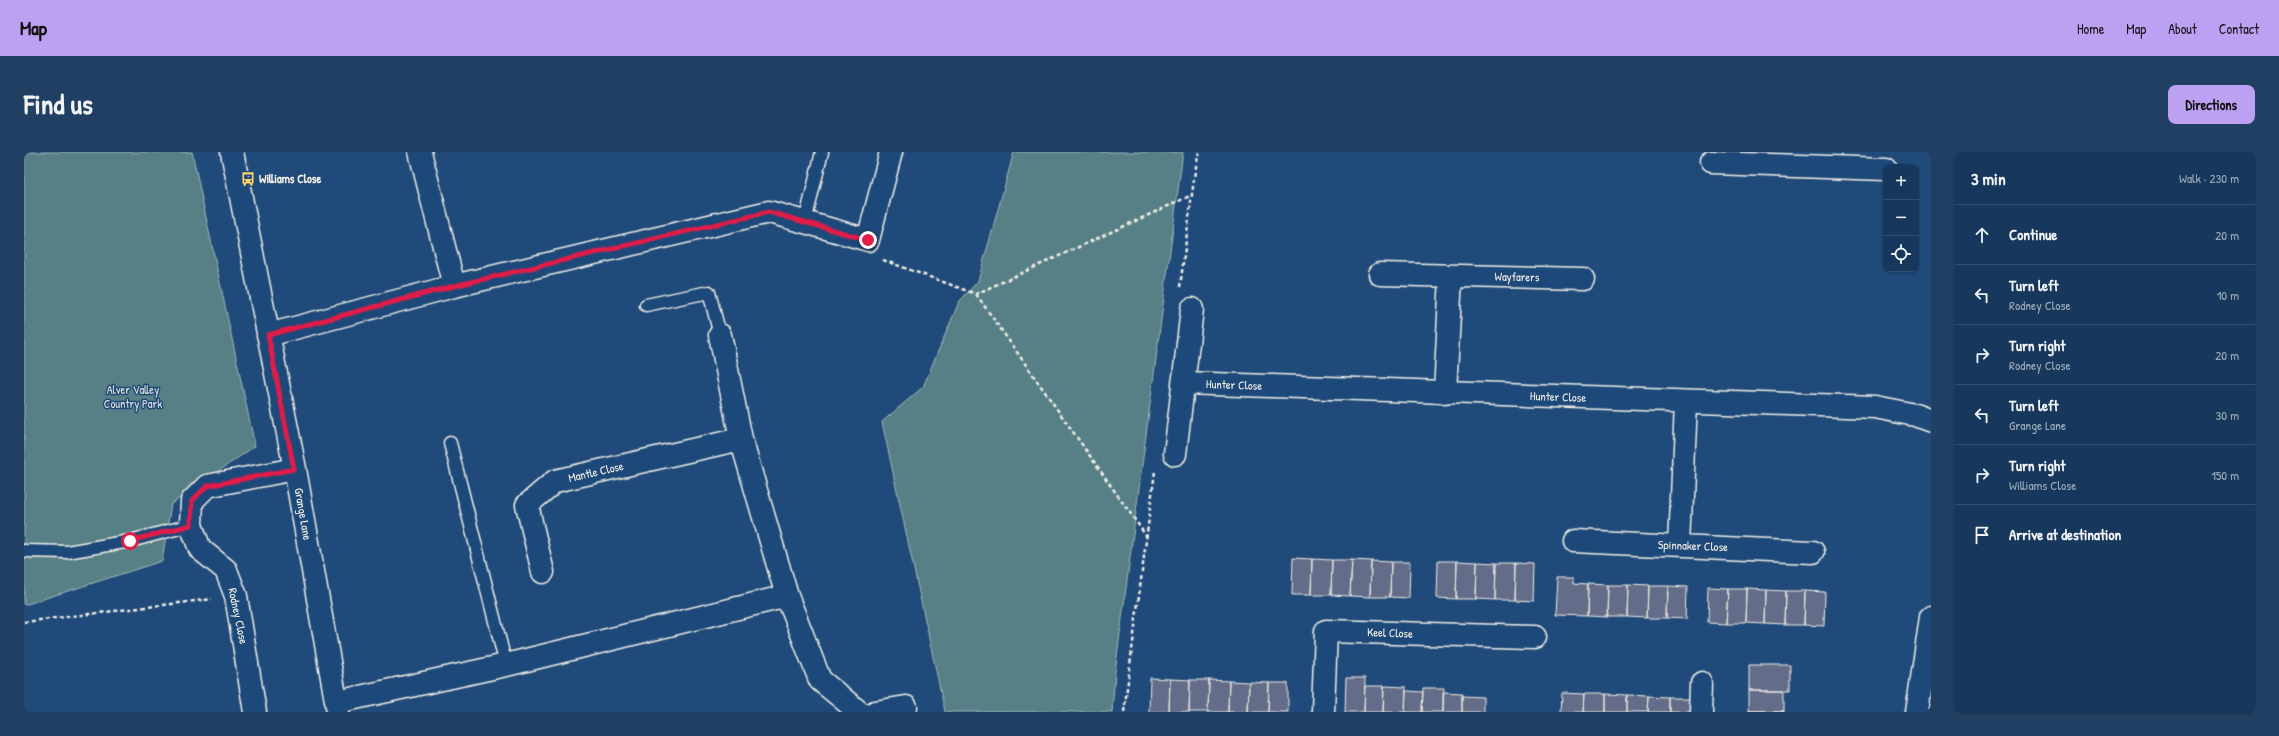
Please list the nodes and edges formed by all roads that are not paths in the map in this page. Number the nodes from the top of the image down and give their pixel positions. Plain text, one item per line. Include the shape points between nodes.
1 (232, 152) edge
2 (420, 152) edge
3 (822, 152) edge
4 (891, 152) edge
5 (1857, 160) edge
6 (1711, 163) dead end
7 (1883, 167) edge
8 (805, 222) junction
9 (1380, 274) dead end
10 (1451, 276) junction
11 (1584, 279) dead end
12 (454, 286) junction
13 (646, 305) dead end
14 (1192, 309) dead end
15 (268, 335) junction
16 (720, 335) joint
17 (1184, 383) junction
18 (1445, 393) junction
19 (1686, 401) junction
20 (1931, 421) edge
21 (741, 439) junction
22 (450, 443) dead end
23 (1175, 454) dead end
24 (294, 469) junction
25 (191, 525) junction
26 (1573, 541) dead end
27 (1680, 546) junction
28 (24, 551) edge
29 (1813, 552) dead end
30 (543, 572) dead end
31 (787, 596) junction
32 (1931, 617) edge
33 (1535, 637) dead end
34 (506, 665) junction
35 (1702, 683) dead end
36 (337, 707) edge
37 (906, 707) dead end
38 (255, 712) edge
39 (859, 712) edge
40 (875, 712) edge
41 (1323, 712) edge
42 (1701, 712) edge
43 (1917, 712) edge

1 - 15 street, Grange Lane
2 - 12 street
3 - 8 lane
4 - 8 street via 868,240
5 - 6 street
5 - 7 street
8 - 12 street via 769,212
9 - 10 street, Wayfarers
10 - 11 street, Wayfarers
10 - 18 street
12 - 15 street
13 - 16 lane via 709,292
14 - 17 street
15 - 24 street, Grange Lane
16 - 21 street
17 - 18 street, Hunter Close
17 - 23 street
18 - 19 street, Hunter Close
19 - 20 street, Hunter Close via 1875,407
19 - 27 street
21 - 30 street, Mantle Close via 555,481 527,505
21 - 31 street
22 - 34 lane
24 - 25 street, Rodney Close via 207,486 192,501
24 - 36 street, Grange Lane
25 - 28 lane via 130,541 67,552
25 - 38 street, Rodney Close via 200,549 226,570 236,596
26 - 27 street, Spinnaker Close
27 - 29 street, Spinnaker Close
31 - 34 street
31 - 39 street via 820,680
32 - 43 street
33 - 41 street, Keel Close via 1326,631
34 - 36 street
35 - 42 street
37 - 40 street

